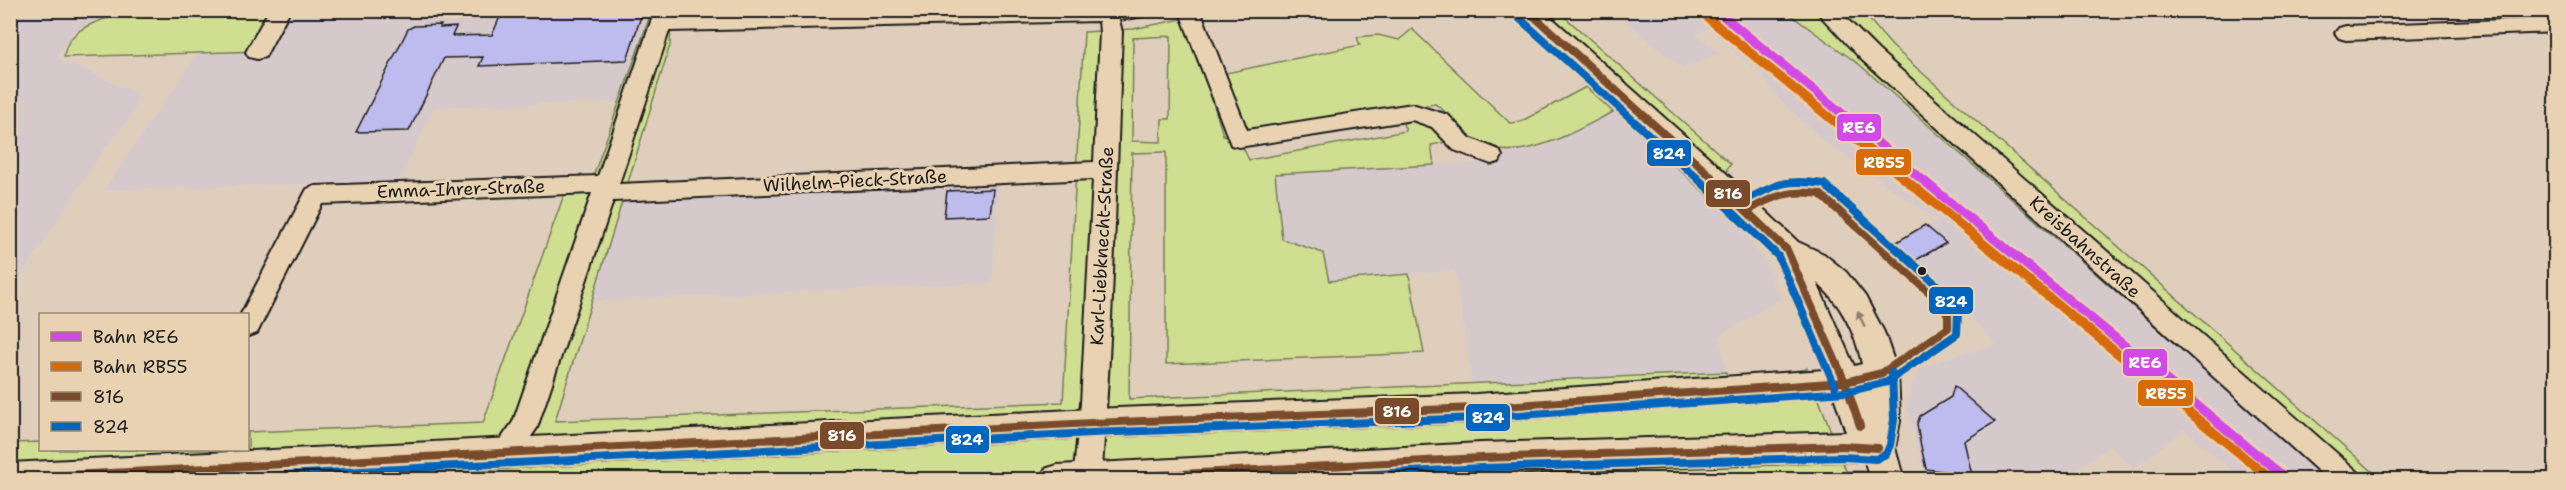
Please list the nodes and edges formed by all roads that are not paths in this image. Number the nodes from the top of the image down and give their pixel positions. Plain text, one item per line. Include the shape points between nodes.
1 (280, 10) edge
2 (1143, 10) edge
3 (1189, 10) edge
4 (1526, 10) edge
5 (1826, 10) edge
6 (1107, 12) edge
7 (664, 17) edge
8 (2556, 25) edge
9 (2346, 33) dead end
10 (257, 52) dead end
11 (1491, 156) dead end
12 (1106, 170) junction
13 (606, 188) junction
14 (1787, 250) junction
15 (249, 324) edge
16 (1882, 373) junction
17 (1845, 382) junction
18 (1092, 423) junction
19 (179, 460) edge
20 (495, 462) edge
21 (1882, 464) edge
22 (10, 478) edge
23 (1077, 479) edge
24 (462, 480) edge
25 (2348, 480) edge

1 - 10 street
2 - 6 street
3 - 11 street via 1239,139 1412,112 1440,121 1462,144
4 - 14 street via 1704,169
5 - 25 street, Kreisbahnstraße via 1869,55
6 - 7 street
6 - 12 street, Karl-Liebknecht-Straße via 1111,32
7 - 13 street
8 - 9 street
12 - 13 street, Wilhelm-Pieck-Straße
12 - 18 street, Karl-Liebknecht-Straße
13 - 15 street, Emma-Ihrer-Straße via 315,195
13 - 20 street via 524,429
16 -> 14 street via 1873,343 1854,305 1821,267 1806,255
14 - 17 street
16 - 17 street
16 - 21 street
17 - 18 street via 1476,408
17 - 21 street via 1861,428
18 - 20 street
18 - 23 street, Karl-Liebknecht-Straße
19 - 20 street
19 - 22 street
20 - 24 street via 471,464
21 - 23 street via 1842,446 1504,457

